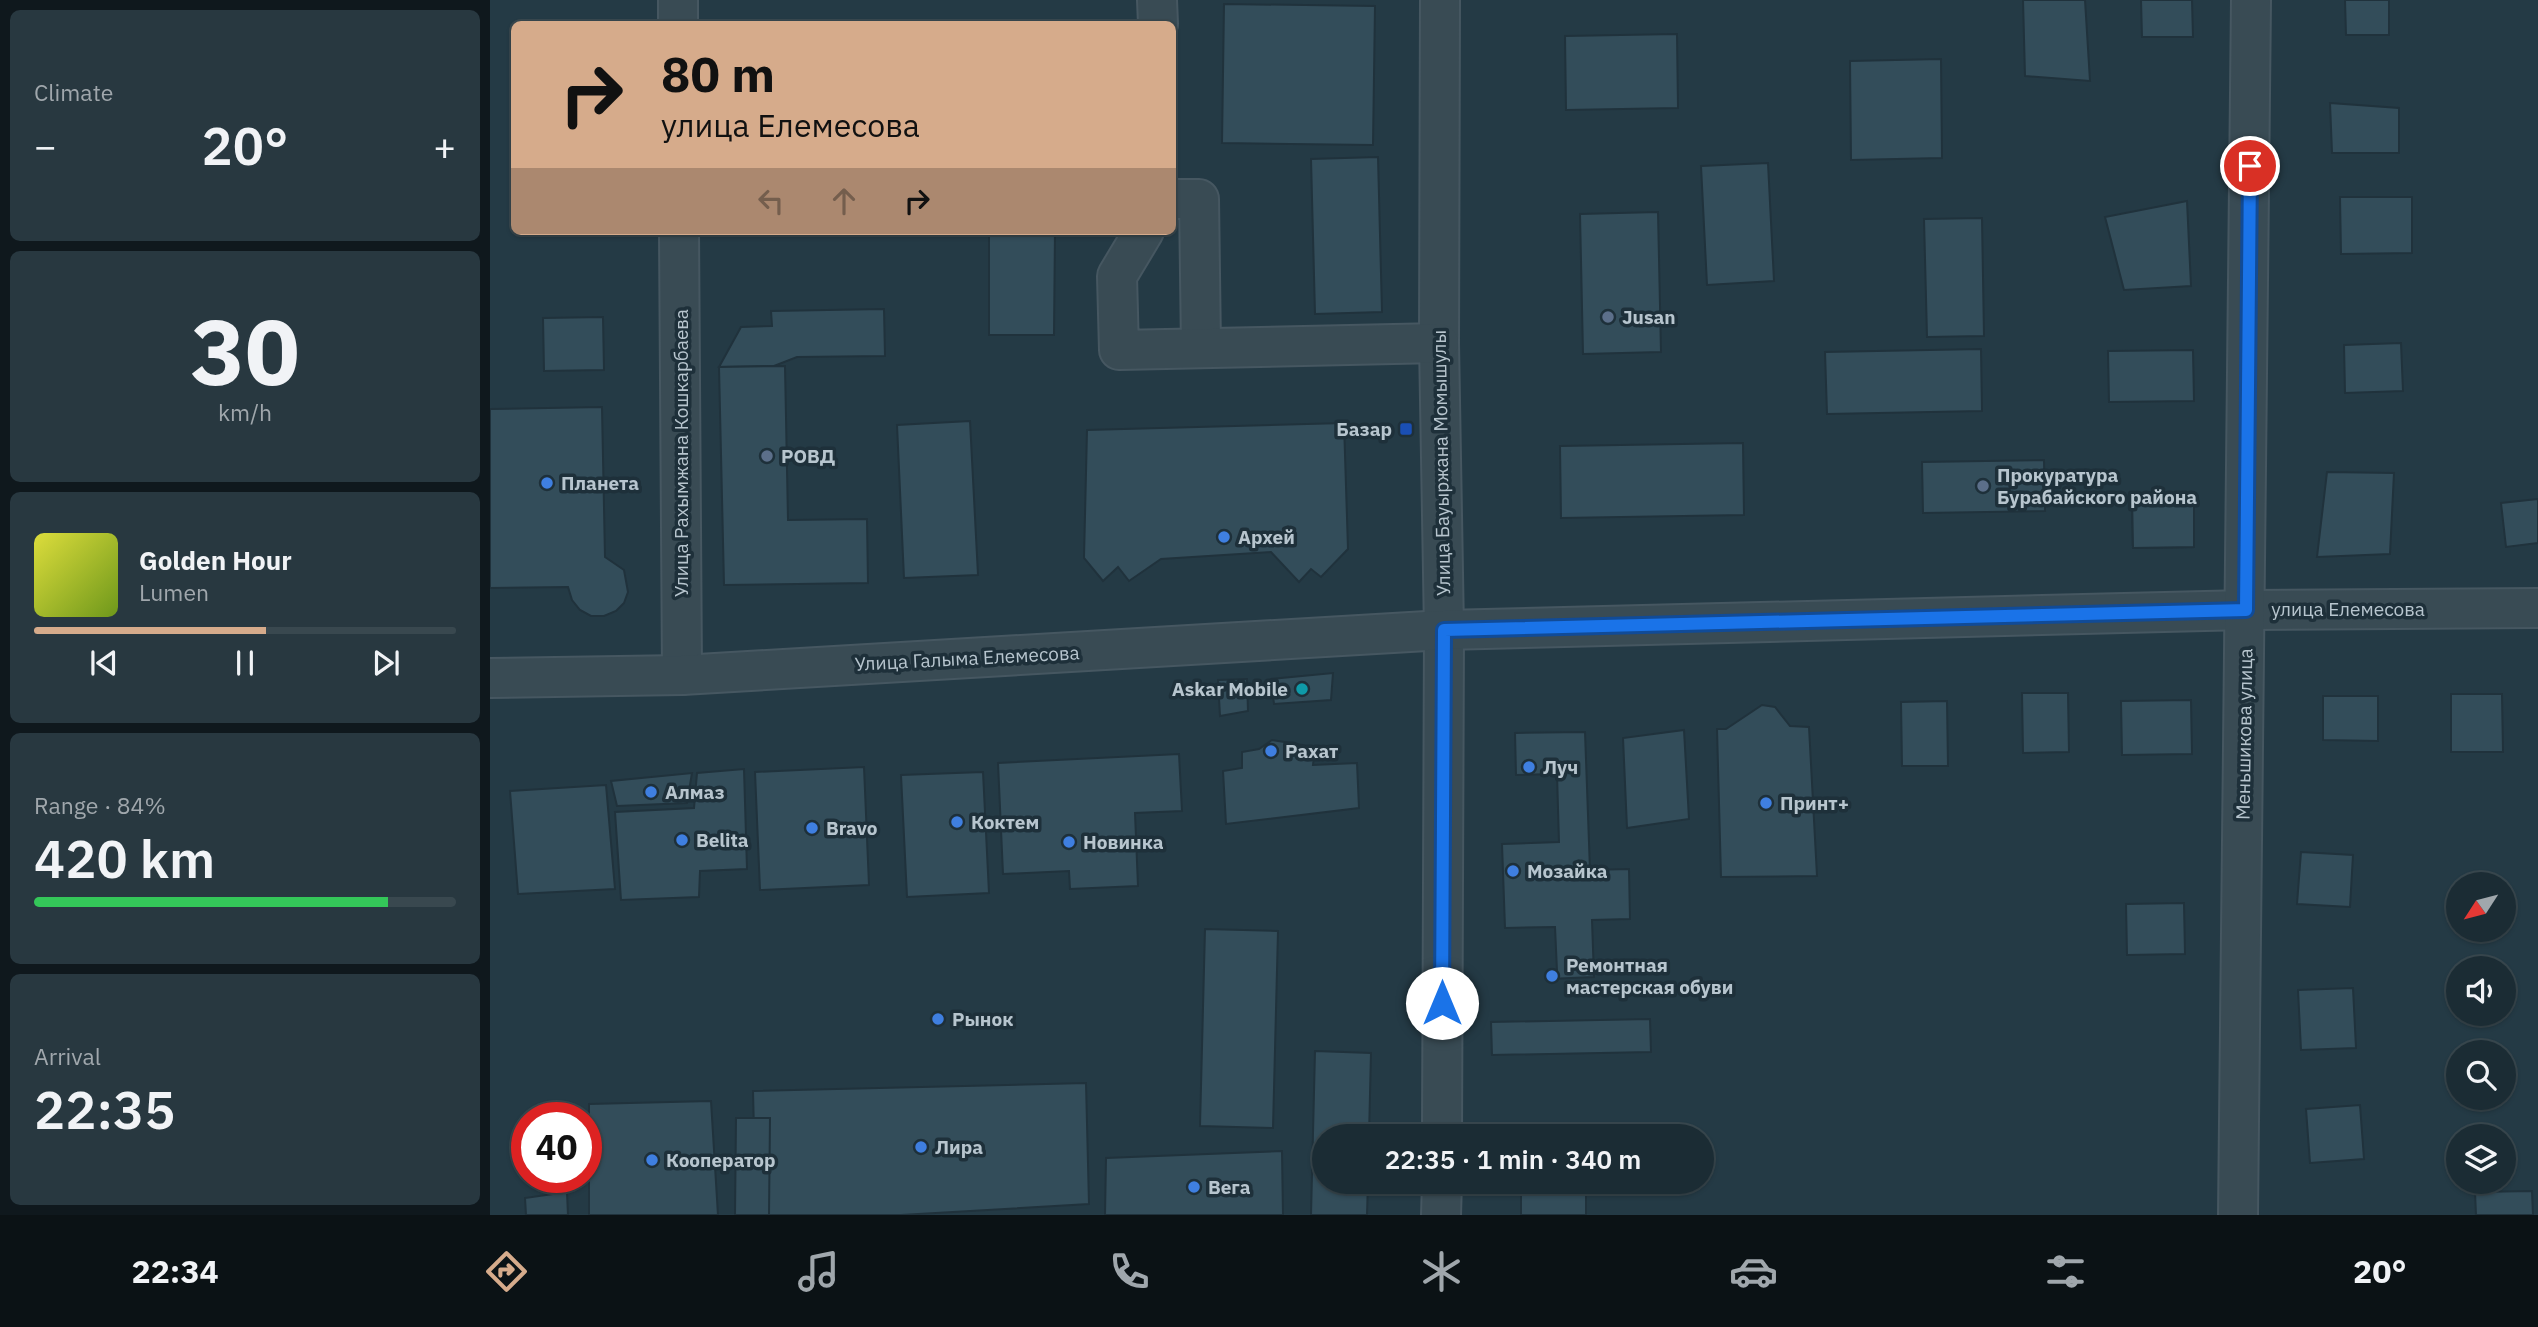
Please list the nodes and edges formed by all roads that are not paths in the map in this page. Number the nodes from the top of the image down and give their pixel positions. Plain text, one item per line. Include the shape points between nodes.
1 (678, 0) edge
2 (1157, 0) edge
3 (1440, 0) edge
4 (2251, 0) edge
5 (678, 21) edge
6 (1158, 21) edge
7 (1176, 199) edge
8 (679, 235) edge
9 (1142, 235) edge
10 (1439, 343) junction
11 (1201, 348) junction
12 (2538, 608) edge
13 (2246, 610) junction
14 (1444, 630) junction
15 (682, 675) junction
16 (490, 678) edge
17 (1442, 1124) edge
18 (1442, 1194) edge
19 (1441, 1215) edge
20 (2238, 1215) edge

1 - 5 street
2 - 6 street
3 - 10 street, Улица Бауыржана Момышулы
4 - 13 street, Меньшикова улица
7 - 11 street via 1199,199
8 - 15 street, Улица Рахымжана Кошкарбаева
9 - 11 street via 1117,276 1119,350
10 - 11 street
10 - 14 street, Улица Бауыржана Момышулы
12 - 13 street, улица Елемесова
13 - 14 street, улица Елемесова
13 - 20 street, Меньшикова улица
14 - 15 street, Улица Галыма Елемесова
14 - 17 street, Улица Бауыржана Момышулы
15 - 16 street, Улица Галыма Елемесова
18 - 19 street

